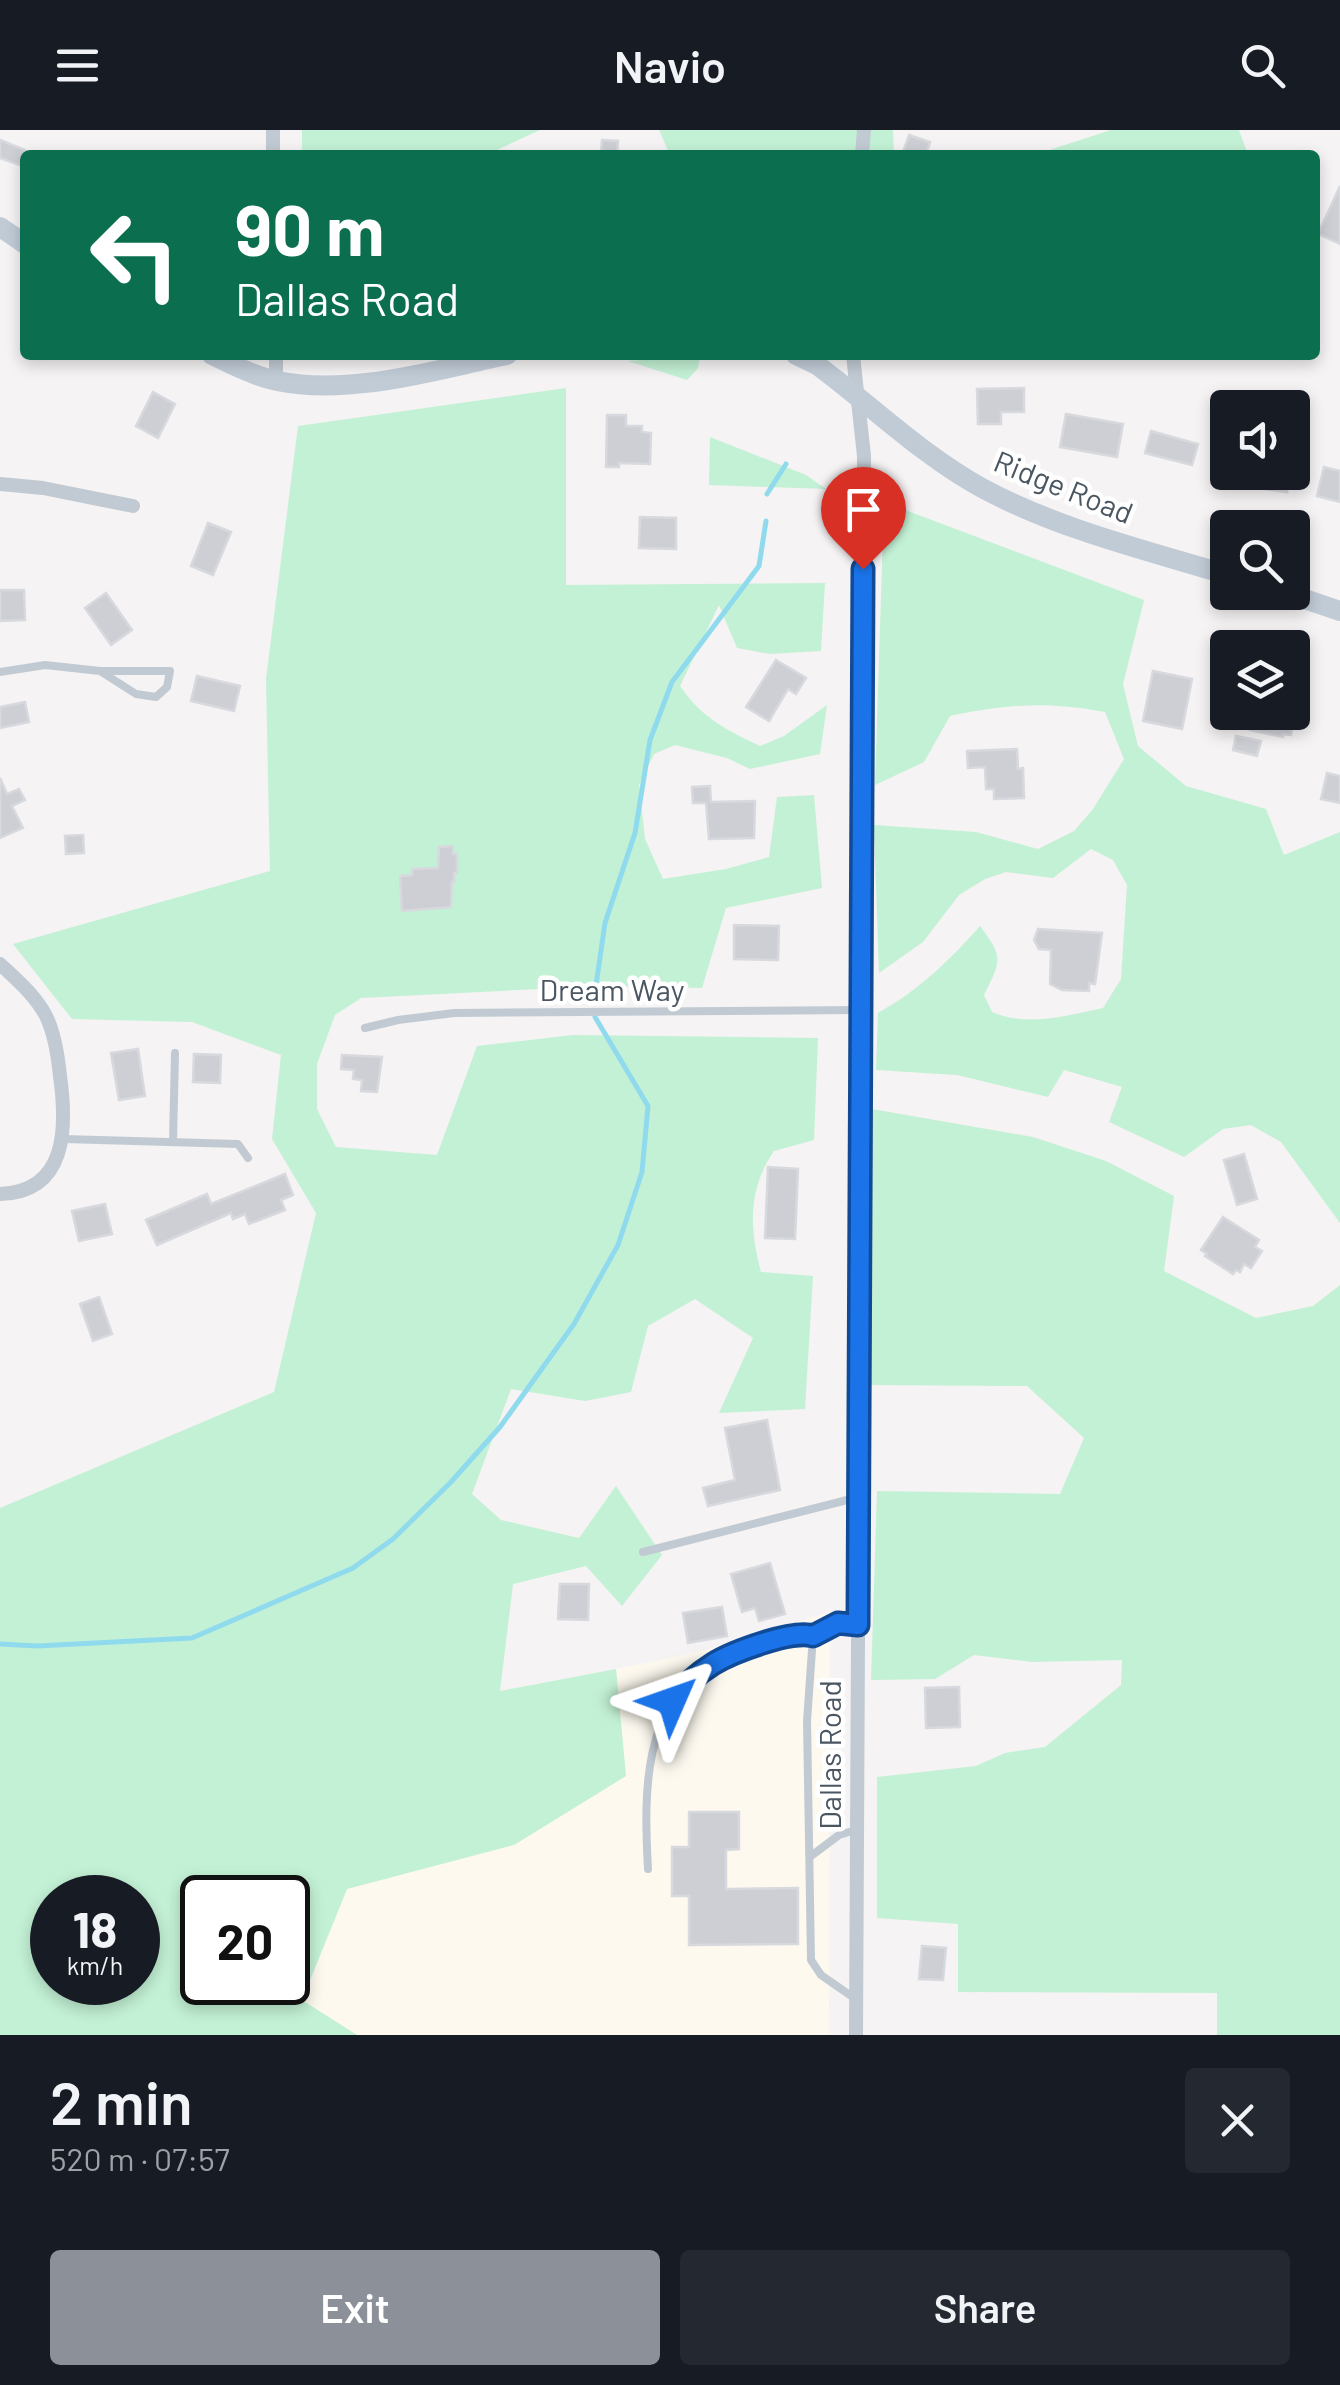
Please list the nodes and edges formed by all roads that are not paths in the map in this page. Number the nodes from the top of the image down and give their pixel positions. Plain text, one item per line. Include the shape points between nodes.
1 (223, 360) edge
2 (276, 360) edge
3 (481, 360) edge
4 (806, 360) edge
5 (854, 360) edge
6 (276, 380) junction
7 (859, 396) junction
8 (0, 484) edge
9 (133, 506) dead end
10 (1210, 569) edge
11 (1310, 601) edge
12 (1340, 611) edge
13 (0, 672) edge
14 (100, 672) junction
15 (0, 964) edge
16 (861, 1010) junction
17 (365, 1028) dead end
18 (175, 1053) dead end
19 (64, 1138) junction
20 (172, 1142) junction
21 (248, 1158) dead end
22 (0, 1194) edge
23 (858, 1497) junction
24 (643, 1552) dead end
25 (858, 1625) junction
26 (813, 1636) junction
27 (856, 1830) junction
28 (810, 1856) junction
29 (648, 1869) dead end
30 (857, 2000) junction
31 (856, 2035) edge

1 - 6 street
2 - 6 street
3 - 6 street via 359,383
4 - 7 street, Ridge Road
5 - 7 street, Dallas Road
7 - 10 street, Ridge Road via 954,471 1008,500
7 - 16 street, Dallas Road
8 - 9 street
11 - 12 street
13 - 14 lane via 45,666
14 - 14 lane via 154,670 170,671 156,697 136,694
15 - 19 street via 35,999 51,1029
16 - 17 lane, Dream Way via 454,1013
16 - 23 street, Dallas Road
18 - 20 lane
19 - 20 lane
19 - 22 street via 44,1176 30,1188
20 - 21 lane via 238,1144
23 - 24 lane
23 - 25 street, Dallas Road
25 - 26 lane via 838,1623
25 - 27 street, Dallas Road
26 - 28 lane via 806,1721
26 - 29 lane via 804,1632 717,1661 672,1701 648,1768
27 - 28 lane
27 - 30 street, Dallas Road
28 - 30 lane via 811,1960
30 - 31 street, Dallas Road

